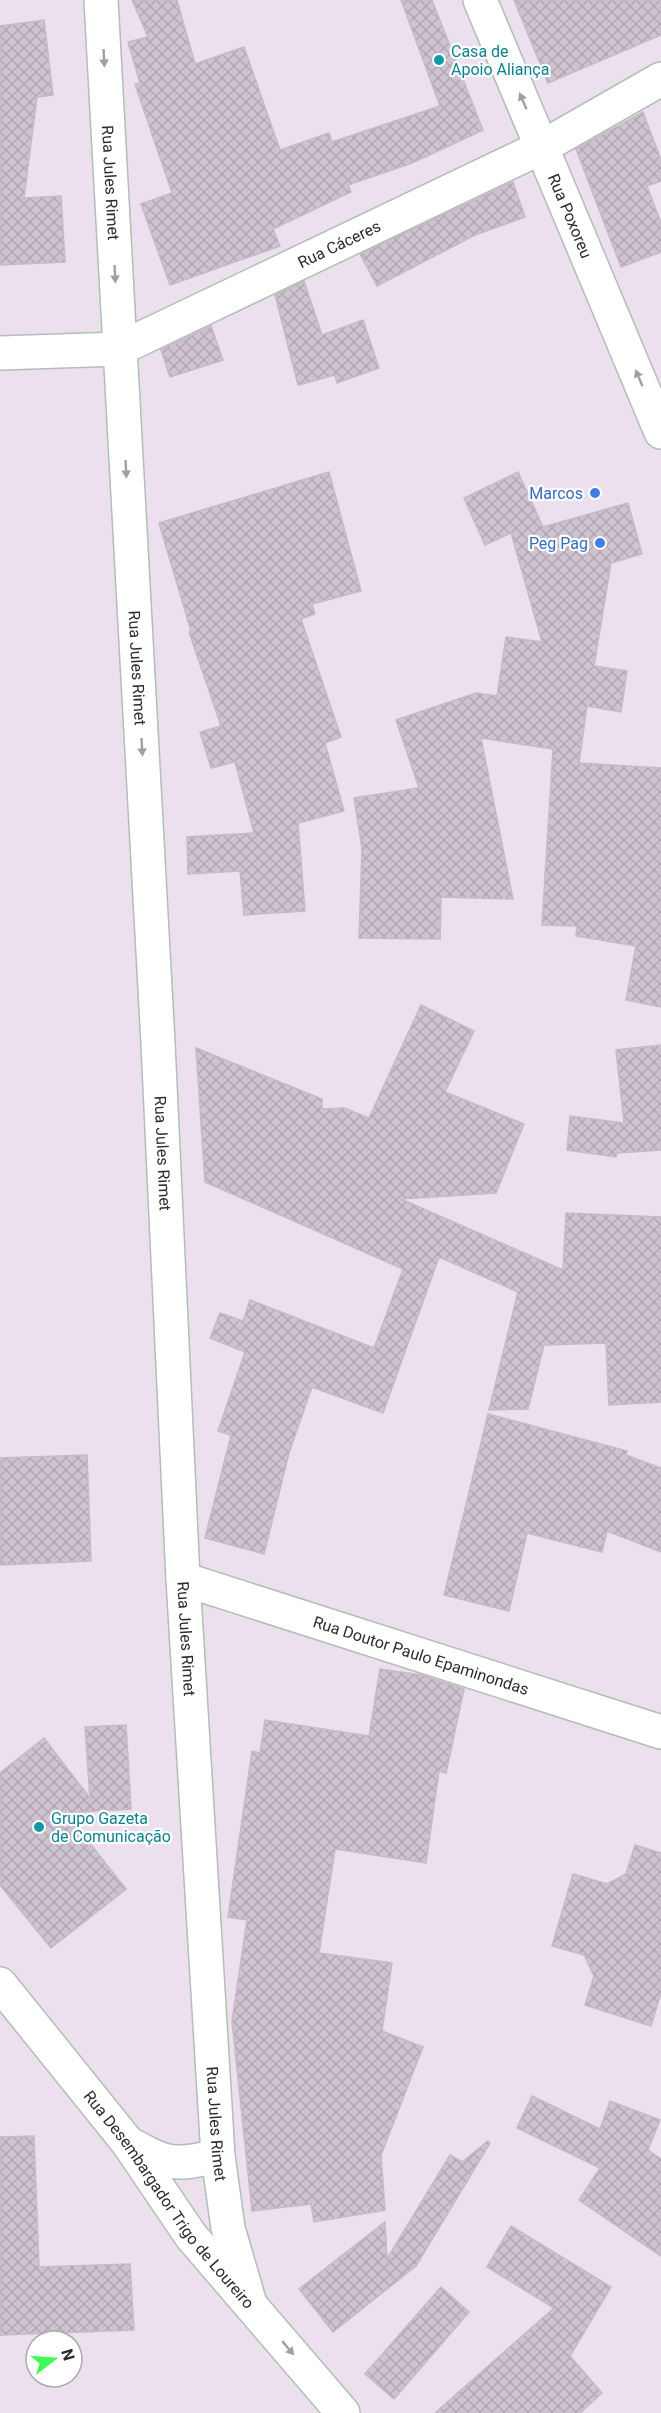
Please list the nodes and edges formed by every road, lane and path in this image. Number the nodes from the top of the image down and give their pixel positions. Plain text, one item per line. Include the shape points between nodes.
1 (100, 0) edge
2 (480, 0) edge
3 (661, 79) edge
4 (542, 147) junction
5 (119, 349) junction
6 (0, 353) edge
7 (661, 432) edge
8 (183, 1579) junction
9 (661, 1732) edge
10 (0, 1984) edge
11 (128, 2143) junction
12 (218, 2156) junction
13 (250, 2304) junction
14 (343, 2413) edge

1 -> 5 street, Rua Jules Rimet
4 -> 2 street, Rua Poxoreu
3 - 4 street, Rua Cáceres
4 - 5 street, Rua Cáceres
7 -> 4 street, Rua Poxoreu
5 - 6 street, Rua Cáceres
5 -> 8 street, Rua Jules Rimet
8 - 9 street, Rua Doutor Paulo Epaminondas
8 - 12 street, Rua Jules Rimet
10 - 11 street, Rua Desembargador Trigo de Loureiro
11 - 12 street via 160,2161 185,2163
11 - 13 street, Rua Desembargador Trigo de Loureiro via 191,2236
12 - 13 street, Rua Jules Rimet via 228,2228
13 -> 14 street, Rua Desembargador Trigo de Loureiro

